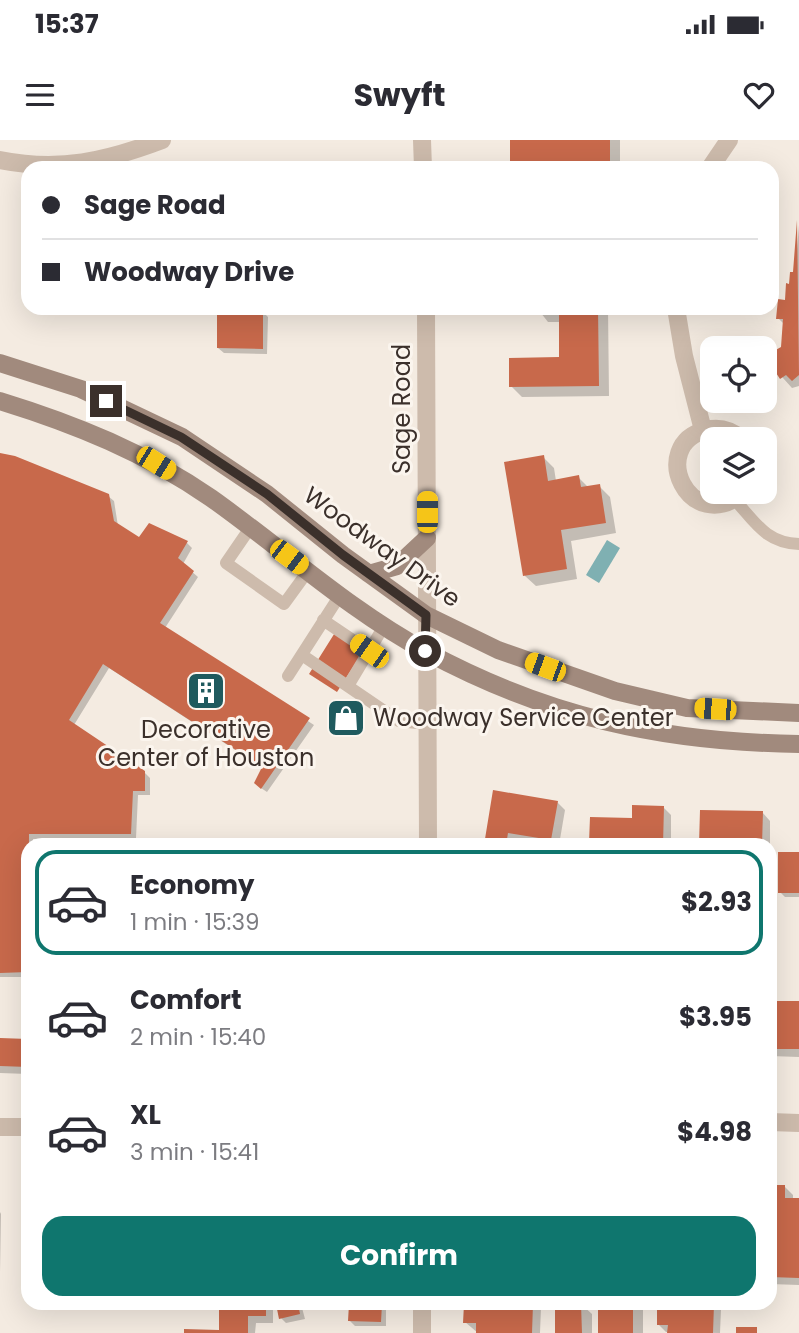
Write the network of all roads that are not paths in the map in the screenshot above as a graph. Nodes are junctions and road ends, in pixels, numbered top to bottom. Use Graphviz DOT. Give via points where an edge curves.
graph roads {
  1 [pos="162,140"];
  2 [pos="422,140"];
  3 [pos="729,140"];
  4 [pos="131,146"];
  5 [pos="0,160"];
  6 [pos="82,161"];
  7 [pos="423,161"];
  8 [pos="715,161"];
  9 [pos="21,162"];
  10 [pos="426,315"];
  11 [pos="677,315"];
  12 [pos="0,363"];
  13 [pos="0,401"];
  14 [pos="702,427"];
  15 [pos="700,432"];
  16 [pos="700,501"];
  17 [pos="745,504"];
  18 [pos="250,528"];
  19 [pos="427,538"];
  20 [pos="799,544"];
  21 [pos="308,571"];
  22 [pos="369,574"];
  23 [pos="340,594"];
  24 [pos="426,615"];
  25 [pos="324,620"];
  26 [pos="384,626"];
  27 [pos="369,651"];
  28 [pos="425,651"];
  29 [pos="302,655"];
  30 [pos="288,676"];
  31 [pos="348,686"];
  32 [pos="687,708"];
  33 [pos="799,713"];
  34 [pos="426,724"];
  35 [pos="685,738"];
  36 [pos="799,744"];
  37 [pos="428,838"];
  38 [pos="777,1122"];
  39 [pos="799,1123"];
  40 [pos="0,1127"];
  41 [pos="21,1127"];
  42 [pos="422,1310"];
  43 [pos="422,1333"];
  1 -- 4 [label="street"];
  2 -- 7 [label="street"];
  3 -- 8 [label="street"];
  4 -- 6 [label="street"];
  5 -- 9 [label="street"];
  10 -- 19 [label="street, Sage Road"];
  11 -- 14 [label="street"];
  12 -- 22 [label="main road, Woodway Drive" via="81,389 181,437 267,494"];
  13 -- 18 [label="main road" via="64,421 156,463"];
  15 -- 16 [label="street" via="678,457 680,483"];
  17 -- 20 [label="lane" via="766,534 780,544"];
  18 -- 21 [label="main road"];
  18 -- 21 [label="lane" via="226,563 284,604"];
  19 -- 22 [label="main road" via="397,566"];
  19 -- 24 [label="street, Sage Road"];
  21 -- 23 [label="main road"];
  22 -- 24 [label="main road, Woodway Drive"];
  23 -- 25 [label="lane"];
  23 -- 26 [label="main road"];
  24 -- 28 [label="street, Sage Road"];
  24 -- 32 [label="main road, Woodway Drive" via="545,667 615,691"];
  25 -- 27 [label="lane"];
  25 -- 29 [label="lane"];
  26 -- 27 [label="lane"];
  26 -- 28 [label="main road"];
  27 -- 31 [label="lane"];
  28 -- 34 [label="street, Sage Road"];
  28 -- 35 [label="main road" via="536,701 614,724"];
  29 -- 30 [label="lane"];
  29 -- 31 [label="lane"];
  31 -- 34 [label="lane" via="399,721"];
  32 -- 33 [label="main road, Woodway Drive"];
  32 -- 35 [label="main road"];
  34 -- 37 [label="street, Sage Road"];
  35 -- 36 [label="main road"];
  38 -- 39 [label="street"];
  40 -- 41 [label="street"];
  42 -- 43 [label="street"];
}
